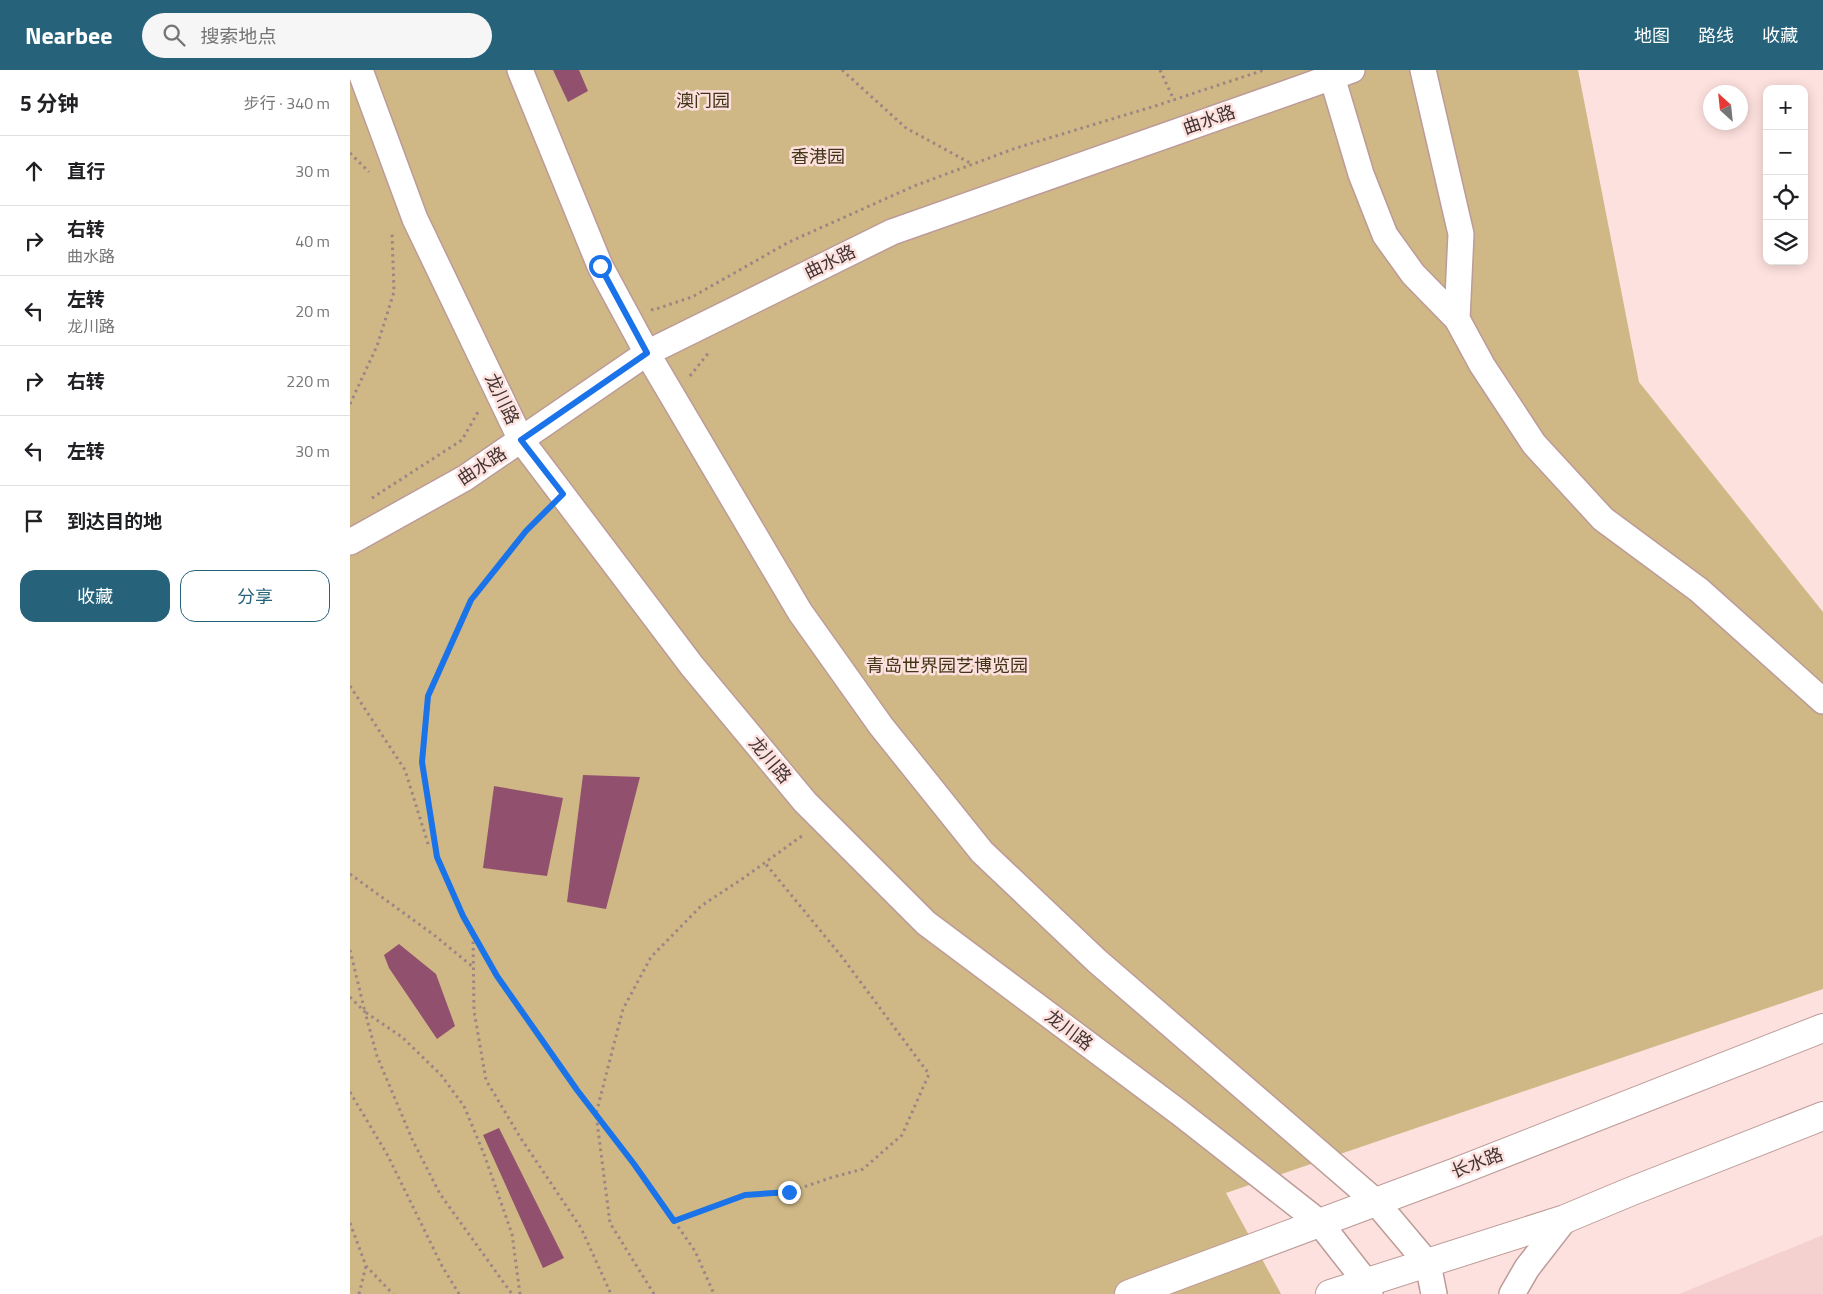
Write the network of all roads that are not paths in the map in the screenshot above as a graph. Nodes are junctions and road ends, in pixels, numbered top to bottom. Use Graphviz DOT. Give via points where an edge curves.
graph roads {
  1 [pos="360,70"];
  2 [pos="520,70"];
  3 [pos="1423,70"];
  4 [pos="1338,72"];
  5 [pos="1457,319"];
  6 [pos="647,353"];
  7 [pos="521,440"];
  8 [pos="350,542"];
  9 [pos="1823,701"];
  10 [pos="1823,1028"];
  11 [pos="1823,1116"];
  12 [pos="1375,1201"];
  13 [pos="1565,1219"];
  14 [pos="1319,1222"];
  15 [pos="1428,1264"];
  16 [pos="1368,1288"];
  17 [pos="1129,1294"];
  18 [pos="1330,1294"];
  19 [pos="1434,1294"];
  20 [pos="1512,1294"];
  1 -- 7 [label="street, 龙川路" via="415,219"];
  2 -- 6 [label="street" via="600,266"];
  3 -- 5 [label="street" via="1460,234"];
  4 -- 5 [label="street" via="1361,174 1385,235 1413,274"];
  4 -- 6 [label="street, 曲水路" via="892,232"];
  5 -- 9 [label="street" via="1482,365 1534,444 1602,519 1699,590"];
  6 -- 7 [label="street, 曲水路"];
  6 -- 12 [label="street" via="800,612 881,726 982,852 1097,961"];
  7 -- 8 [label="street, 曲水路" via="465,478"];
  7 -- 14 [label="street, 龙川路" via="692,666 805,802 926,923"];
  10 -- 12 [label="main road, 长水路"];
  11 -- 13 [label="main road"];
  12 -- 14 [label="main road, 长水路"];
  12 -- 15 [label="street"];
  13 -- 15 [label="main road"];
  13 -- 20 [label="street" via="1527,1268"];
  14 -- 16 [label="street, 龙川路"];
  14 -- 17 [label="main road, 长水路"];
  15 -- 16 [label="main road"];
  15 -- 19 [label="street"];
  16 -- 18 [label="main road"];
}
